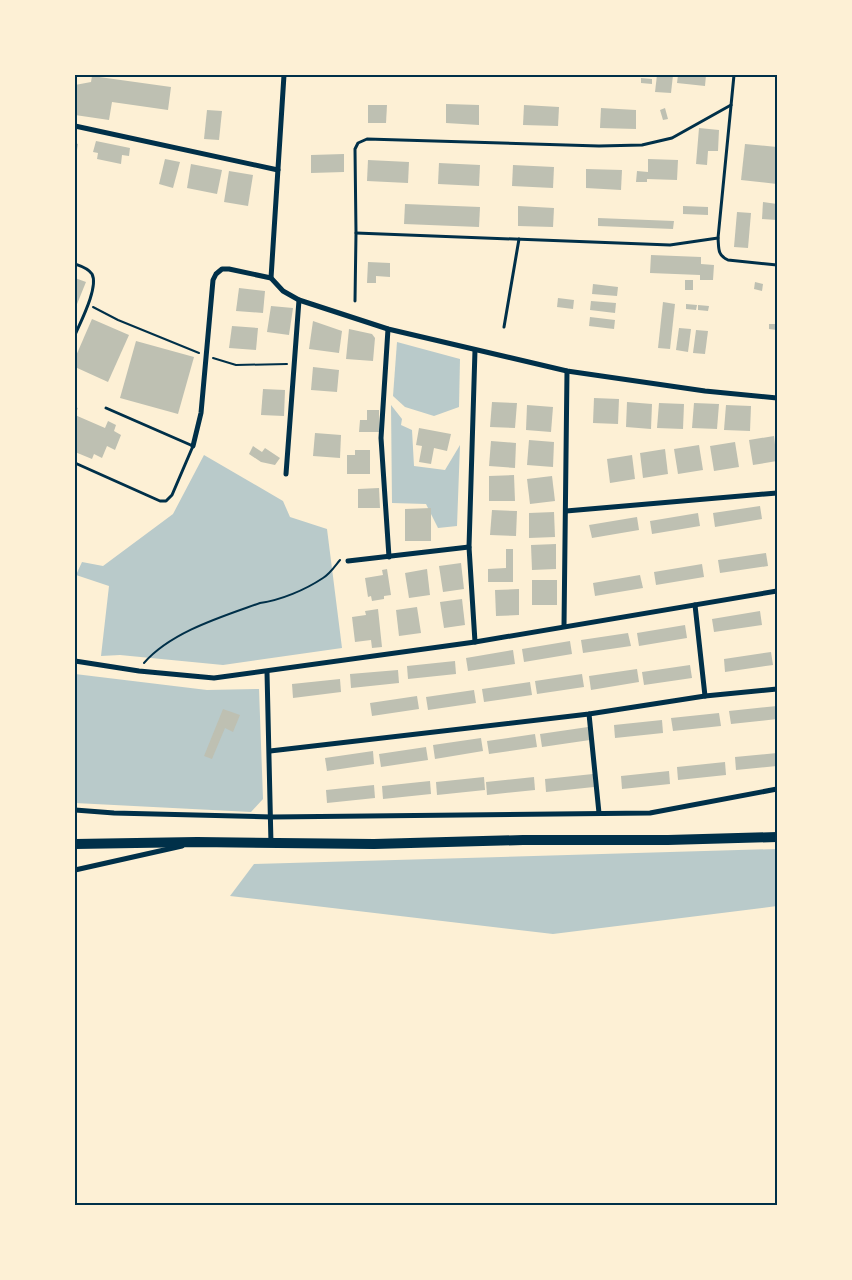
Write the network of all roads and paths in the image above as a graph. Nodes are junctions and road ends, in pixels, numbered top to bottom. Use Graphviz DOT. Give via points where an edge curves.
graph roads {
  1 [pos="284,75"];
  2 [pos="734,75"];
  3 [pos="731,106"];
  4 [pos="75,126"];
  5 [pos="278,170"];
  6 [pos="356,233"];
  7 [pos="718,238"];
  8 [pos="519,239"];
  9 [pos="75,264"];
  10 [pos="777,265"];
  11 [pos="271,278"];
  12 [pos="299,300"];
  13 [pos="354,301"];
  14 [pos="88,304"];
  15 [pos="504,327"];
  16 [pos="388,329"];
  17 [pos="75,335"];
  18 [pos="474,350"];
  19 [pos="206,356"];
  20 [pos="294,364"];
  21 [pos="567,371"];
  22 [pos="777,398"];
  23 [pos="106,408"];
  24 [pos="193,446"];
  25 [pos="75,463"];
  26 [pos="286,474"];
  27 [pos="777,493"];
  28 [pos="566,511"];
  29 [pos="470,547"];
  30 [pos="389,557"];
  31 [pos="348,561"];
  32 [pos="777,591"];
  33 [pos="695,605"];
  34 [pos="564,626"];
  35 [pos="476,642"];
  36 [pos="75,661"];
  37 [pos="139,671"];
  38 [pos="267,672"];
  39 [pos="777,689"];
  40 [pos="705,696"];
  41 [pos="590,714"];
  42 [pos="270,751"];
  43 [pos="777,789"];
  44 [pos="75,810"];
  45 [pos="599,813"];
  46 [pos="272,817"];
  47 [pos="777,837"];
  48 [pos="197,842"];
  49 [pos="75,844"];
  50 [pos="271,844"];
  51 [pos="75,870"];
  1 -- 5 [label="street"];
  2 -- 3 [label="lane"];
  3 -- 6 [label="lane" via="672,138 642,145 367,139 358,143 355,149"];
  3 -- 7 [label="lane"];
  4 -- 5 [label="street"];
  5 -- 11 [label="street"];
  6 -- 8 [label="lane"];
  6 -- 13 [label="lane"];
  7 -- 8 [label="lane" via="670,245"];
  7 -- 10 [label="lane" via="719,253 728,260"];
  8 -- 15 [label="lane"];
  9 -- 14 [label="lane" via="87,269 93,279"];
  11 -- 12 [label="street" via="283,291"];
  11 -- 19 [label="street" via="229,269 222,269 216,274"];
  12 -- 16 [label="street"];
  12 -- 20 [label="street"];
  14 -- 17 [label="lane"];
  14 -- 19 [label="path" via="118,320"];
  16 -- 18 [label="street"];
  16 -- 30 [label="street" via="382,438"];
  18 -- 21 [label="street"];
  18 -- 29 [label="street"];
  19 -- 20 [label="path" via="236,365"];
  19 -- 24 [label="street" via="201,413"];
  20 -- 26 [label="street"];
  21 -- 22 [label="street"];
  21 -- 28 [label="street"];
  23 -- 24 [label="lane"];
  24 -- 25 [label="lane" via="172,495 166,501"];
  27 -- 28 [label="street"];
  28 -- 34 [label="street"];
  29 -- 30 [label="street"];
  29 -- 35 [label="street"];
  30 -- 31 [label="street"];
  31 -- 37 [label="path" via="348,552 325,577 307,586 175,637 154,651"];
  32 -- 33 [label="street"];
  33 -- 34 [label="street"];
  33 -- 40 [label="street"];
  34 -- 35 [label="street"];
  35 -- 38 [label="street"];
  36 -- 37 [label="street"];
  37 -- 38 [label="street" via="214,678"];
  38 -- 42 [label="street"];
  39 -- 40 [label="street"];
  40 -- 41 [label="street"];
  41 -- 42 [label="street"];
  41 -- 45 [label="street"];
  42 -- 46 [label="street"];
  43 -- 45 [label="street" via="650,813"];
  44 -- 46 [label="street"];
  45 -- 46 [label="street"];
  46 -- 50 [label="street"];
  47 -- 50 [label="main road"];
  48 -- 49 [label="main road"];
  48 -- 50 [label="main road"];
  48 -- 51 [label="street"];
}
